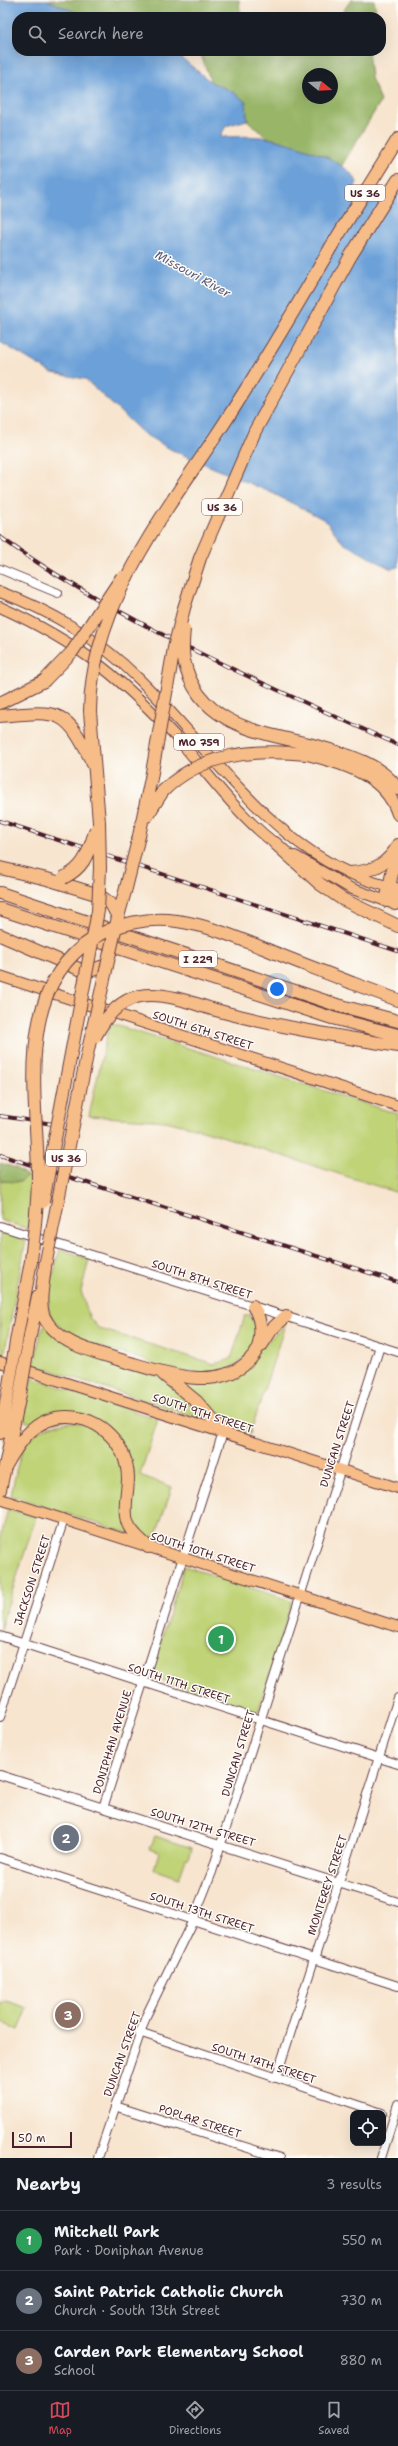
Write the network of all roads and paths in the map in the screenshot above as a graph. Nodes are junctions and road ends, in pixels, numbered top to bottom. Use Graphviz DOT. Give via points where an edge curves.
graph roads {
  1 [pos="398,139"];
  2 [pos="398,180"];
  3 [pos="139,553"];
  4 [pos="0,569"];
  5 [pos="0,592"];
  6 [pos="58,593"];
  7 [pos="0,607"];
  8 [pos="184,608"];
  9 [pos="0,703"];
  10 [pos="0,716"];
  11 [pos="308,749"];
  12 [pos="94,766"];
  13 [pos="398,789"];
  14 [pos="398,814"];
  15 [pos="99,822"];
  16 [pos="140,832"];
  17 [pos="275,843"];
  18 [pos="398,846"];
  19 [pos="0,868"];
  20 [pos="349,873"];
  21 [pos="63,882"];
  22 [pos="395,889"];
  23 [pos="0,893"];
  24 [pos="99,895"];
  25 [pos="393,903"];
  26 [pos="0,909"];
  27 [pos="118,917"];
  28 [pos="398,926"];
  29 [pos="0,935"];
  30 [pos="107,965"];
  31 [pos="86,972"];
  32 [pos="0,976"];
  33 [pos="398,1000"];
  34 [pos="398,1021"];
  35 [pos="398,1035"];
  36 [pos="398,1046"];
  37 [pos="88,1050"];
  38 [pos="398,1106"];
  39 [pos="0,1226"];
  40 [pos="32,1261"];
  41 [pos="45,1266"];
  42 [pos="253,1306"];
  43 [pos="286,1316"];
  44 [pos="380,1346"];
  45 [pos="257,1351"];
  46 [pos="398,1352"];
  47 [pos="0,1362"];
  48 [pos="153,1369"];
  49 [pos="223,1432"];
  50 [pos="0,1433"];
  51 [pos="4,1470"];
  52 [pos="340,1470"];
  53 [pos="398,1488"];
  54 [pos="0,1490"];
  55 [pos="0,1499"];
  56 [pos="64,1519"];
  57 [pos="148,1547"];
  58 [pos="182,1558"];
  59 [pos="300,1596"];
  60 [pos="398,1627"];
  61 [pos="0,1636"];
  62 [pos="23,1643"];
  63 [pos="142,1683"];
  64 [pos="398,1698"];
  65 [pos="0,1717"];
  66 [pos="260,1720"];
  67 [pos="379,1758"];
  68 [pos="398,1764"];
  69 [pos="0,1775"];
  70 [pos="103,1808"];
  71 [pos="220,1844"];
  72 [pos="0,1858"];
  73 [pos="340,1883"];
  74 [pos="398,1902"];
  75 [pos="193,1920"];
  76 [pos="314,1960"];
  77 [pos="398,1986"];
  78 [pos="139,2032"];
  79 [pos="276,2078"];
  80 [pos="398,2104"];
  81 [pos="115,2106"];
  82 [pos="373,2110"];
  83 [pos="386,2114"];
  84 [pos="396,2117"];
  85 [pos="98,2158"];
  86 [pos="280,2158"];
  87 [pos="381,2158"];
  1 -- 3 [label="highway, US 36, bridge" via="260,368"];
  2 -- 8 [label="highway, US 36, bridge" via="350,257 255,430 200,558"];
  3 -- 9 [label="highway, bridge" via="72,652 44,681"];
  3 -- 12 [label="highway, US 36, bridge" via="102,639 90,693"];
  4 -- 6 [label="street"];
  5 -- 20 [label="main road, MO 759" via="71,627 109,653 161,700 260,810 306,848"];
  7 -- 17 [label="main road, MO 759" via="56,634 119,679 176,737 240,810"];
  8 -- 11 [label="highway, bridge" via="183,659 197,690 208,704 237,725"];
  8 -- 16 [label="highway, US 36, bridge" via="159,724"];
  10 -- 12 [label="highway" via="48,712 68,722"];
  11 -- 13 [label="highway" via="340,753 377,769 392,780"];
  11 -- 14 [label="highway" via="366,775 384,788 395,804"];
  11 -- 16 [label="highway, bridge" via="210,760 180,776 164,791 150,810"];
  12 -- 15 [label="highway, US 36"];
  15 -- 21 [label="highway, bridge" via="87,857"];
  15 -- 24 [label="highway, US 36, bridge"];
  16 -- 27 [label="highway, US 36, bridge"];
  17 -- 25 [label="main road" via="350,888"];
  17 -- 28 [label="highway" via="325,888 364,911"];
  18 -- 20 [label="highway" via="393,856 379,867 364,873"];
  18 -- 22 [label="highway"];
  19 -- 21 [label="highway"];
  20 -- 22 [label="main road, MO 759"];
  21 -- 24 [label="highway"];
  22 -- 25 [label="highway"];
  23 -- 34 [label="highway, I 229" via="334,1004"];
  24 -- 27 [label="highway" via="111,904"];
  24 -- 31 [label="highway, US 36, bridge"];
  26 -- 35 [label="highway, I 229" via="332,1018"];
  27 -- 30 [label="highway, US 36, bridge"];
  29 -- 31 [label="highway"];
  30 -- 31 [label="highway"];
  30 -- 37 [label="highway, US 36, bridge"];
  31 -- 40 [label="highway, US 36, bridge"];
  32 -- 38 [label="main road, SOUTH 6TH STREET"];
  33 -- 40 [label="highway, bridge" via="234,937 200,925 177,921 155,919 124,924 105,931 73,953 59,970 46,997 37,1030 35,1052 38,1177"];
  36 -- 37 [label="highway, bridge" via="296,1028 212,1009 186,1000 146,995 129,998 116,1006 106,1016"];
  37 -- 41 [label="highway, US 36, bridge"];
  39 -- 42 [label="street, SOUTH 8TH STREET"];
  40 -- 50 [label="highway, US 36, bridge" via="16,1336"];
  41 -- 48 [label="highway" via="42,1307 53,1328 82,1347"];
  41 -- 51 [label="highway, US 36, bridge"];
  42 -- 43 [label="street, SOUTH 8TH STREET"];
  42 -- 45 [label="highway" via="261,1325"];
  43 -- 44 [label="street, SOUTH 8TH STREET"];
  43 -- 45 [label="highway" via="272,1329"];
  44 -- 46 [label="street, SOUTH 8TH STREET"];
  44 -- 52 [label="street, DUNCAN STREET"];
  45 -- 48 [label="highway" via="231,1373 211,1378 190,1377"];
  47 -- 49 [label="main road, SOUTH 9TH STREET"];
  48 -- 49 [label="highway" via="186,1392"];
  49 -- 52 [label="main road, SOUTH 9TH STREET"];
  49 -- 58 [label="street, DONIPHAN AVENUE"];
  51 -- 54 [label="highway, US 36"];
  51 -- 57 [label="highway" via="18,1443 45,1421 66,1417 96,1424 111,1436 122,1452 128,1477 127,1521 134,1533"];
  52 -- 53 [label="main road, SOUTH 9TH STREET"];
  52 -- 59 [label="street, DUNCAN STREET"];
  55 -- 56 [label="main road, SOUTH 10TH STREET"];
  56 -- 57 [label="main road, SOUTH 10TH STREET"];
  56 -- 62 [label="street, JACKSON STREET"];
  57 -- 58 [label="main road, SOUTH 10TH STREET"];
  58 -- 59 [label="main road, SOUTH 10TH STREET"];
  58 -- 63 [label="street, DONIPHAN AVENUE"];
  59 -- 60 [label="main road, SOUTH 10TH STREET"];
  59 -- 66 [label="street, DUNCAN STREET"];
  61 -- 62 [label="street, SOUTH 11TH STREET"];
  62 -- 63 [label="street, SOUTH 11TH STREET"];
  62 -- 65 [label="street, JACKSON STREET"];
  63 -- 66 [label="street, SOUTH 11TH STREET"];
  63 -- 70 [label="street, DONIPHAN AVENUE"];
  64 -- 67 [label="street, MONTEREY STREET"];
  66 -- 67 [label="street, SOUTH 11TH STREET"];
  66 -- 71 [label="street, DUNCAN STREET"];
  67 -- 68 [label="street, SOUTH 11TH STREET"];
  67 -- 73 [label="street, MONTEREY STREET"];
  69 -- 70 [label="street, SOUTH 12TH STREET"];
  70 -- 71 [label="street, SOUTH 12TH STREET"];
  71 -- 73 [label="street, SOUTH 12TH STREET"];
  71 -- 75 [label="street, DUNCAN STREET"];
  72 -- 75 [label="street, SOUTH 13TH STREET"];
  73 -- 74 [label="street, SOUTH 12TH STREET"];
  73 -- 76 [label="street, MONTEREY STREET"];
  75 -- 76 [label="street, SOUTH 13TH STREET"];
  75 -- 78 [label="street, DUNCAN STREET"];
  76 -- 77 [label="street, SOUTH 13TH STREET"];
  76 -- 79 [label="street, MONTEREY STREET"];
  78 -- 79 [label="street, SOUTH 14TH STREET"];
  78 -- 81 [label="street, DUNCAN STREET"];
  79 -- 82 [label="street, SOUTH 14TH STREET"];
  80 -- 84 [label="street"];
  81 -- 85 [label="street, DUNCAN STREET"];
  81 -- 86 [label="street, POPLAR STREET"];
  83 -- 84 [label="street, SOUTH 14TH STREET"];
  84 -- 87 [label="street"];
}
